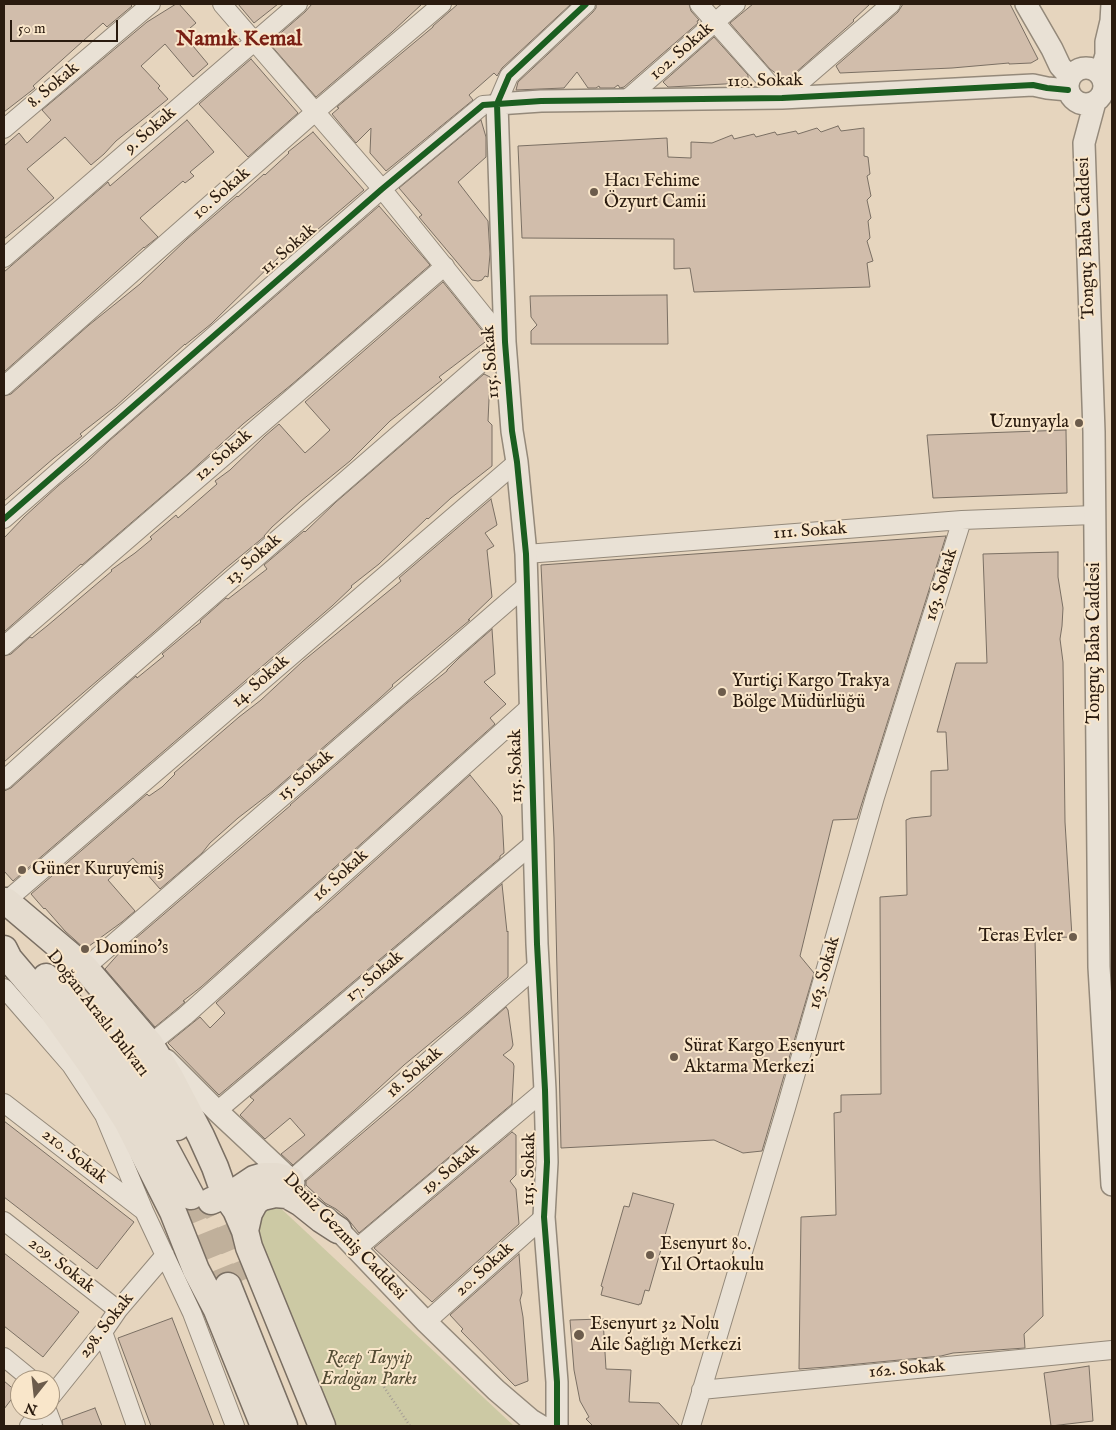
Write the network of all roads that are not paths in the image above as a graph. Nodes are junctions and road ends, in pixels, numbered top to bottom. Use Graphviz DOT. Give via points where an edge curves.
graph roads {
  1 [pos="151,4"];
  2 [pos="222,4"];
  3 [pos="298,4"];
  4 [pos="442,4"];
  5 [pos="586,4"];
  6 [pos="699,4"];
  7 [pos="736,4"];
  8 [pos="891,4"];
  9 [pos="1026,4"];
  10 [pos="1112,4"];
  11 [pos="716,22"];
  12 [pos="254,41"];
  13 [pos="1089,85"];
  14 [pos="782,98"];
  15 [pos="627,99"];
  16 [pos="497,104"];
  17 [pos="315,112"];
  18 [pos="4,129"];
  19 [pos="382,189"];
  20 [pos="4,258"];
  21 [pos="444,266"];
  22 [pos="505,342"];
  23 [pos="4,386"];
  24 [pos="517,462"];
  25 [pos="1094,516"];
  26 [pos="4,519"];
  27 [pos="962,520"];
  28 [pos="526,554"];
  29 [pos="527,585"];
  30 [pos="4,646"];
  31 [pos="531,706"];
  32 [pos="4,780"];
  33 [pos="534,843"];
  34 [pos="5,900"];
  35 [pos="4,933"];
  36 [pos="6,954"];
  37 [pos="539,965"];
  38 [pos="1106,966"];
  39 [pos="85,968"];
  40 [pos="30,984"];
  41 [pos="4,990"];
  42 [pos="150,1044"];
  43 [pos="545,1090"];
  44 [pos="4,1102"];
  45 [pos="217,1111"];
  46 [pos="292,1180"];
  47 [pos="1112,1185"];
  48 [pos="212,1194"];
  49 [pos="144,1211"];
  50 [pos="544,1217"];
  51 [pos="4,1221"];
  52 [pos="178,1226"];
  53 [pos="338,1230"];
  54 [pos="248,1242"];
  55 [pos="356,1249"];
  56 [pos="165,1255"];
  57 [pos="198,1275"];
  58 [pos="118,1310"];
  59 [pos="426,1322"];
  60 [pos="103,1332"];
  61 [pos="1112,1350"];
  62 [pos="4,1357"];
  63 [pos="20,1370"];
  64 [pos="60,1387"];
  65 [pos="701,1390"];
  66 [pos="136,1426"];
  67 [pos="235,1426"];
  68 [pos="264,1426"];
  69 [pos="284,1426"];
  70 [pos="307,1426"];
  71 [pos="322,1426"];
  72 [pos="541,1426"];
  73 [pos="557,1426"];
  74 [pos="691,1426"];
  1 -- 18 [label="street, 8. Sokak"];
  2 -- 12 [label="street"];
  3 -- 12 [label="street, 9. Sokak"];
  4 -- 17 [label="street, 10. Sokak"];
  5 -- 16 [label="street" via="509,76"];
  6 -- 11 [label="street"];
  7 -- 11 [label="street, 102. Sokak"];
  8 -- 14 [label="street"];
  9 -- 13 [label="street" via="1060,66"];
  10 -- 13 [label="street" via="1106,55"];
  11 -- 14 [label="street"];
  11 -- 15 [label="street, 102. Sokak"];
  12 -- 17 [label="street"];
  12 -- 20 [label="street, 9. Sokak"];
  13 -- 14 [label="street, 110. Sokak" via="1047,80 1033,85"];
  13 -- 25 [label="street, Tonguç Baba Caddesi" via="1084,144"];
  14 -- 15 [label="street, 110. Sokak"];
  15 -- 16 [label="street, 110. Sokak"];
  16 -- 19 [label="street, 11. Sokak" via="483,105"];
  16 -- 22 [label="street, 115. Sokak"];
  17 -- 19 [label="street"];
  17 -- 23 [label="street, 10. Sokak"];
  19 -- 21 [label="street"];
  19 -- 26 [label="street, 11. Sokak"];
  21 -- 22 [label="street"];
  21 -- 30 [label="street, 12. Sokak"];
  22 -- 24 [label="street, 115. Sokak"];
  22 -- 32 [label="street, 13. Sokak"];
  24 -- 28 [label="street, 115. Sokak"];
  24 -- 34 [label="street, 14. Sokak"];
  25 -- 27 [label="street, 111. Sokak"];
  25 -- 38 [label="street, Tonguç Baba Caddesi"];
  27 -- 28 [label="street, 111. Sokak"];
  27 -- 65 [label="street, 163. Sokak" via="876,797 784,1118"];
  28 -- 29 [label="street, 115. Sokak"];
  29 -- 31 [label="street, 115. Sokak"];
  29 -- 39 [label="street, 15. Sokak"];
  31 -- 33 [label="street, 115. Sokak"];
  31 -- 42 [label="street, 16. Sokak"];
  33 -- 37 [label="street, 115. Sokak"];
  33 -- 45 [label="street, 17. Sokak"];
  34 -- 39 [label="main road"];
  34 -- 48 [label="main road, Doğan Araslı Bulvarı" via="127,1046 175,1123"];
  35 -- 48 [label="main road" via="79,1015"];
  36 -- 40 [label="main road"];
  36 -- 41 [label="street"];
  37 -- 43 [label="street, 115. Sokak"];
  37 -- 46 [label="street, 18. Sokak"];
  38 -- 47 [label="street, Tonguç Baba Caddesi"];
  39 -- 42 [label="main road"];
  40 -- 41 [label="street"];
  40 -- 52 [label="main road" via="94,1069 127,1121"];
  41 -- 49 [label="street" via="71,1065 104,1115"];
  42 -- 45 [label="street, Deniz Gezmiş Caddesi"];
  42 -- 48 [label="main road" via="170,1076 215,1168"];
  43 -- 50 [label="street, 115. Sokak"];
  43 -- 55 [label="street, 19. Sokak"];
  44 -- 49 [label="street, 210. Sokak"];
  45 -- 46 [label="street, Deniz Gezmiş Caddesi"];
  46 -- 48 [label="main road" via="264,1176"];
  46 -- 53 [label="street, Deniz Gezmiş Caddesi"];
  48 -- 52 [label="main road" via="189,1209"];
  48 -- 54 [label="main road" via="236,1210"];
  49 -- 56 [label="street"];
  50 -- 59 [label="street, 20. Sokak"];
  50 -- 73 [label="street, 115. Sokak" via="557,1382"];
  51 -- 58 [label="street, 209. Sokak"];
  52 -- 57 [label="main road"];
  53 -- 54 [label="main road" via="287,1195 275,1194 255,1202 249,1213"];
  53 -- 55 [label="street, Deniz Gezmiş Caddesi"];
  54 -- 57 [label="main road" via="250,1261 247,1268 230,1280 215,1283"];
  54 -- 71 [label="main road"];
  55 -- 59 [label="street, Deniz Gezmiş Caddesi"];
  56 -- 58 [label="street, 298. Sokak"];
  56 -- 67 [label="street" via="192,1313"];
  57 -- 68 [label="main road" via="217,1310"];
  58 -- 60 [label="street, 298. Sokak"];
  59 -- 72 [label="street, Deniz Gezmiş Caddesi" via="496,1390"];
  60 -- 64 [label="street, 298. Sokak"];
  60 -- 66 [label="street"];
  61 -- 65 [label="street, 162. Sokak"];
  62 -- 63 [label="street"];
  65 -- 74 [label="street, 163. Sokak"];
  69 -- 70 [label="main road" via="237,1282"];
}
